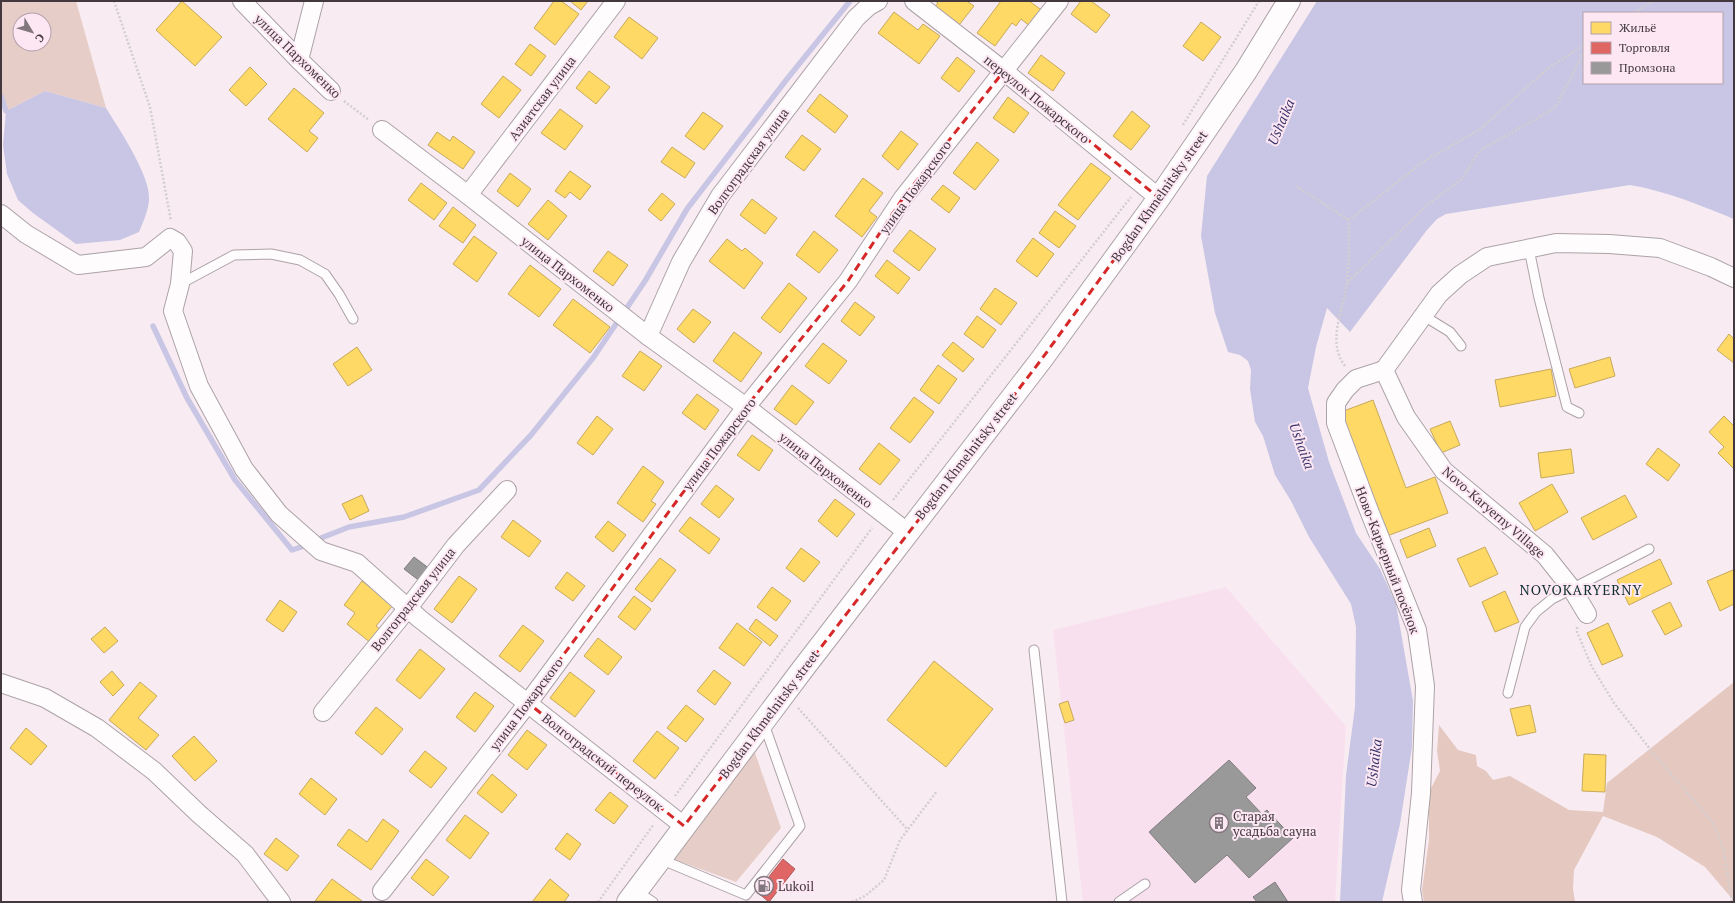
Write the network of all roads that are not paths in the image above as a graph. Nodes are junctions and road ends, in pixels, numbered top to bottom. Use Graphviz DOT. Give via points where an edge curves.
graph roads {
  1 [pos="242,1"];
  2 [pos="314,1"];
  3 [pos="616,1"];
  4 [pos="878,1"];
  5 [pos="914,1"];
  6 [pos="1059,1"];
  7 [pos="1289,1"];
  8 [pos="299,60"];
  9 [pos="1004,71"];
  10 [pos="331,91"];
  11 [pos="382,130"];
  12 [pos="468,195"];
  13 [pos="1159,198"];
  14 [pos="1,214"];
  15 [pos="1529,248"];
  16 [pos="1734,278"];
  17 [pos="180,284"];
  18 [pos="1424,316"];
  19 [pos="353,319"];
  20 [pos="648,336"];
  21 [pos="1461,346"];
  22 [pos="1384,370"];
  23 [pos="746,408"];
  24 [pos="1579,413"];
  25 [pos="507,490"];
  26 [pos="907,532"];
  27 [pos="1649,549"];
  28 [pos="1572,589"];
  29 [pos="408,608"];
  30 [pos="1587,614"];
  31 [pos="1034,650"];
  32 [pos="1,684"];
  33 [pos="1508,693"];
  34 [pos="528,703"];
  35 [pos="323,712"];
  36 [pos="763,722"];
  37 [pos="684,826"];
  38 [pos="660,859"];
  39 [pos="1146,884"];
  40 [pos="382,891"];
  41 [pos="639,898"];
  42 [pos="281,902"];
  43 [pos="1062,902"];
  44 [pos="1119,902"];
  45 [pos="1413,902"];
  1 -- 8 [label="street, улица Пархоменко"];
  2 -- 8 [label="street"];
  3 -- 12 [label="street, Азиатская улица"];
  4 -- 20 [label="street, Волгоградская улица" via="856,18 720,196 681,262"];
  5 -- 9 [label="street, переулок Пожарского"];
  6 -- 9 [label="street, улица Пожарского"];
  7 -- 13 [label="street, Bogdan Khmelnitsky street" via="1246,71"];
  8 -- 10 [label="street, улица Пархоменко"];
  9 -- 13 [label="street, переулок Пожарского"];
  9 -- 23 [label="street, улица Пожарского" via="903,198 848,281"];
  11 -- 12 [label="street, улица Пархоменко"];
  12 -- 20 [label="street, улица Пархоменко"];
  13 -- 26 [label="street, Bogdan Khmelnitsky street" via="1041,360"];
  14 -- 17 [label="street, Волгоградский переулок" via="26,234 78,265 146,257 170,238 177,242 183,251"];
  15 -- 16 [label="street" via="1556,243 1660,248"];
  15 -- 18 [label="street" via="1487,257 1460,275 1439,294"];
  15 -- 24 [label="lane" via="1538,298 1567,407"];
  17 -- 19 [label="lane" via="234,256 271,254 300,260 325,274"];
  17 -- 29 [label="street, Волгоградский переулок" via="173,311 193,371 244,469 279,514 321,551 357,562"];
  18 -- 21 [label="lane" via="1450,332"];
  18 -- 22 [label="street"];
  20 -- 23 [label="street, улица Пархоменко"];
  22 -- 28 [label="street, Novo-Karyerny Village" via="1406,417 1444,470 1545,555"];
  22 -- 45 [label="street, Ново-Карьерный посёлок" via="1356,379 1345,390 1336,403 1336,423 1417,630 1425,686 1420,793 1411,890"];
  23 -- 26 [label="street, улица Пархоменко"];
  23 -- 34 [label="street, улица Пожарского"];
  25 -- 29 [label="street, Волгоградская улица" via="456,545"];
  26 -- 36 [label="street, Bogdan Khmelnitsky street"];
  27 -- 28 [label="lane"];
  28 -- 30 [label="street, Novo-Karyerny Village"];
  28 -- 33 [label="lane" via="1543,606 1525,627"];
  29 -- 34 [label="street, Волгоградский переулок"];
  29 -- 35 [label="street, Волгоградская улица"];
  31 -- 43 [label="lane"];
  32 -- 42 [label="street" via="45,698 97,728 154,770 245,854"];
  34 -- 37 [label="street, Волгоградский переулок"];
  34 -- 40 [label="street, улица Пожарского"];
  36 -- 37 [label="street, Bogdan Khmelnitsky street"];
  36 -- 38 [label="lane" via="800,826 746,895"];
  37 -- 38 [label="street, Bogdan Khmelnitsky street"];
  38 -- 41 [label="street, Bogdan Khmelnitsky street"];
  39 -- 44 [label="lane"];
}
